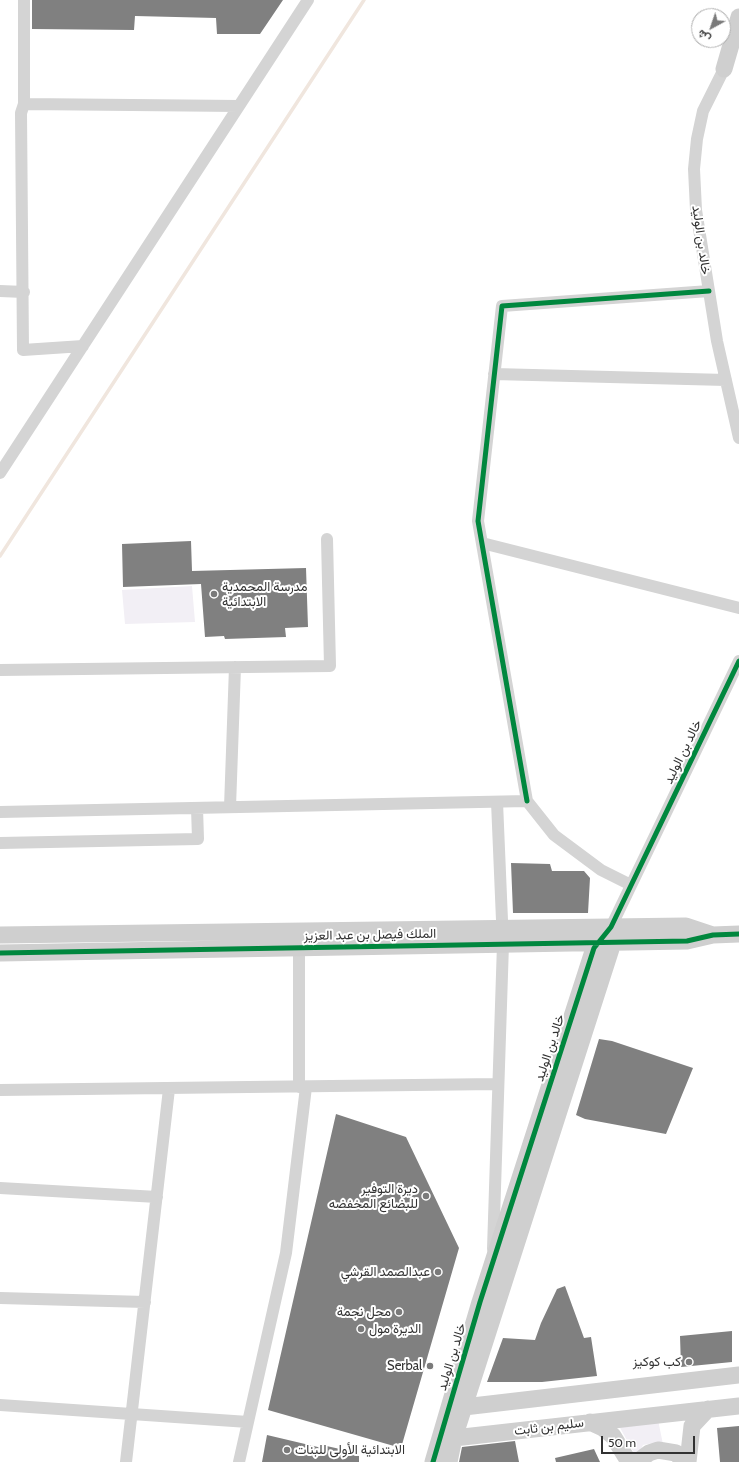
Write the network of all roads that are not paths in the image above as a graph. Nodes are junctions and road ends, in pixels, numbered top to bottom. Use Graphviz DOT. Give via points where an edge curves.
graph roads {
  1 [pos="24,0"];
  2 [pos="308,0"];
  3 [pos="739,17"];
  4 [pos="739,48"];
  5 [pos="724,69"];
  6 [pos="24,104"];
  7 [pos="239,106"];
  8 [pos="0,291"];
  9 [pos="709,291"];
  10 [pos="24,292"];
  11 [pos="83,346"];
  12 [pos="494,374"];
  13 [pos="726,380"];
  14 [pos="739,438"];
  15 [pos="0,473"];
  16 [pos="327,539"];
  17 [pos="482,543"];
  18 [pos="739,608"];
  19 [pos="739,661"];
  20 [pos="235,667"];
  21 [pos="0,670"];
  22 [pos="527,801"];
  23 [pos="497,802"];
  24 [pos="230,807"];
  25 [pos="197,808"];
  26 [pos="0,812"];
  27 [pos="0,843"];
  28 [pos="631,885"];
  29 [pos="0,934"];
  30 [pos="739,934"];
  31 [pos="502,936"];
  32 [pos="607,937"];
  33 [pos="299,948"];
  34 [pos="0,953"];
  35 [pos="497,1084"];
  36 [pos="303,1087"];
  37 [pos="169,1088"];
  38 [pos="0,1090"];
  39 [pos="0,1188"];
  40 [pos="157,1197"];
  41 [pos="492,1264"];
  42 [pos="0,1298"];
  43 [pos="145,1302"];
  44 [pos="739,1375"];
  45 [pos="0,1405"];
  46 [pos="739,1406"];
  47 [pos="464,1407"];
  48 [pos="708,1409"];
  49 [pos="133,1414"];
  50 [pos="248,1422"];
  51 [pos="590,1422"];
  52 [pos="454,1438"];
  53 [pos="126,1462"];
  54 [pos="239,1462"];
  55 [pos="433,1462"];
  56 [pos="449,1462"];
  57 [pos="628,1462"];
  58 [pos="640,1462"];
  59 [pos="684,1462"];
  60 [pos="688,1462"];
  1 -- 6 [label="street"];
  2 -- 7 [label="street"];
  3 -- 5 [label="street"];
  4 -- 5 [label="street"];
  5 -- 9 [label="street, خالد بن الوليد" via="704,111 697,139 694,169 696,210"];
  6 -- 7 [label="street"];
  6 -- 10 [label="street" via="21,113"];
  7 -- 11 [label="street"];
  8 -- 10 [label="street"];
  9 -- 12 [label="street" via="502,306"];
  9 -- 13 [label="street, خالد بن الوليد"];
  10 -- 11 [label="street" via="23,350"];
  11 -- 15 [label="street"];
  12 -- 13 [label="street"];
  12 -- 17 [label="street" via="478,521"];
  13 -- 14 [label="street, خالد بن الوليد"];
  16 -- 20 [label="street" via="330,666"];
  17 -- 18 [label="street"];
  17 -- 22 [label="street"];
  19 -- 28 [label="street, خالد بن الوليد"];
  20 -- 21 [label="street"];
  20 -- 24 [label="street"];
  22 -- 23 [label="street"];
  22 -- 28 [label="street" via="554,835 601,870"];
  23 -- 24 [label="street"];
  23 -- 31 [label="street"];
  24 -- 25 [label="street"];
  25 -- 26 [label="street"];
  25 -- 27 [label="street" via="198,839"];
  28 -- 32 [label="street, خالد بن الوليد"];
  29 -- 31 [label="street, الملك فيصل بن عبد العزيز"];
  30 -- 32 [label="street, الملك فيصل بن عبد العزيز" via="713,935 687,941"];
  31 -- 32 [label="street, الملك فيصل بن عبد العزيز"];
  31 -- 33 [label="street, الملك فيصل بن عبد العزيز"];
  31 -- 35 [label="street"];
  32 -- 41 [label="street, خالد بن الوليد" via="594,948"];
  32 -- 47 [label="street, خالد بن الوليد" via="611,949"];
  33 -- 34 [label="street, الملك فيصل بن عبد العزيز"];
  33 -- 36 [label="street"];
  35 -- 36 [label="street"];
  35 -- 41 [label="street"];
  36 -- 37 [label="street"];
  36 -- 50 [label="street" via="286,1254"];
  37 -- 38 [label="street"];
  37 -- 40 [label="street"];
  39 -- 40 [label="street"];
  40 -- 43 [label="street"];
  41 -- 55 [label="street, خالد بن الوليد" via="441,1428"];
  42 -- 43 [label="street"];
  43 -- 49 [label="street"];
  44 -- 47 [label="street"];
  45 -- 49 [label="street"];
  46 -- 48 [label="street, سليم بن ثابت"];
  47 -- 52 [label="street, خالد بن الوليد"];
  48 -- 51 [label="street, سليم بن ثابت"];
  48 -- 60 [label="street" via="692,1426"];
  49 -- 50 [label="street"];
  49 -- 53 [label="street"];
  50 -- 54 [label="street"];
  51 -- 52 [label="street, سليم بن ثابت"];
  51 -- 57 [label="street" via="613,1436"];
  52 -- 56 [label="street, خالد بن الوليد"];
  58 -- 59 [label="street" via="649,1453 658,1450 676,1453"];
}
